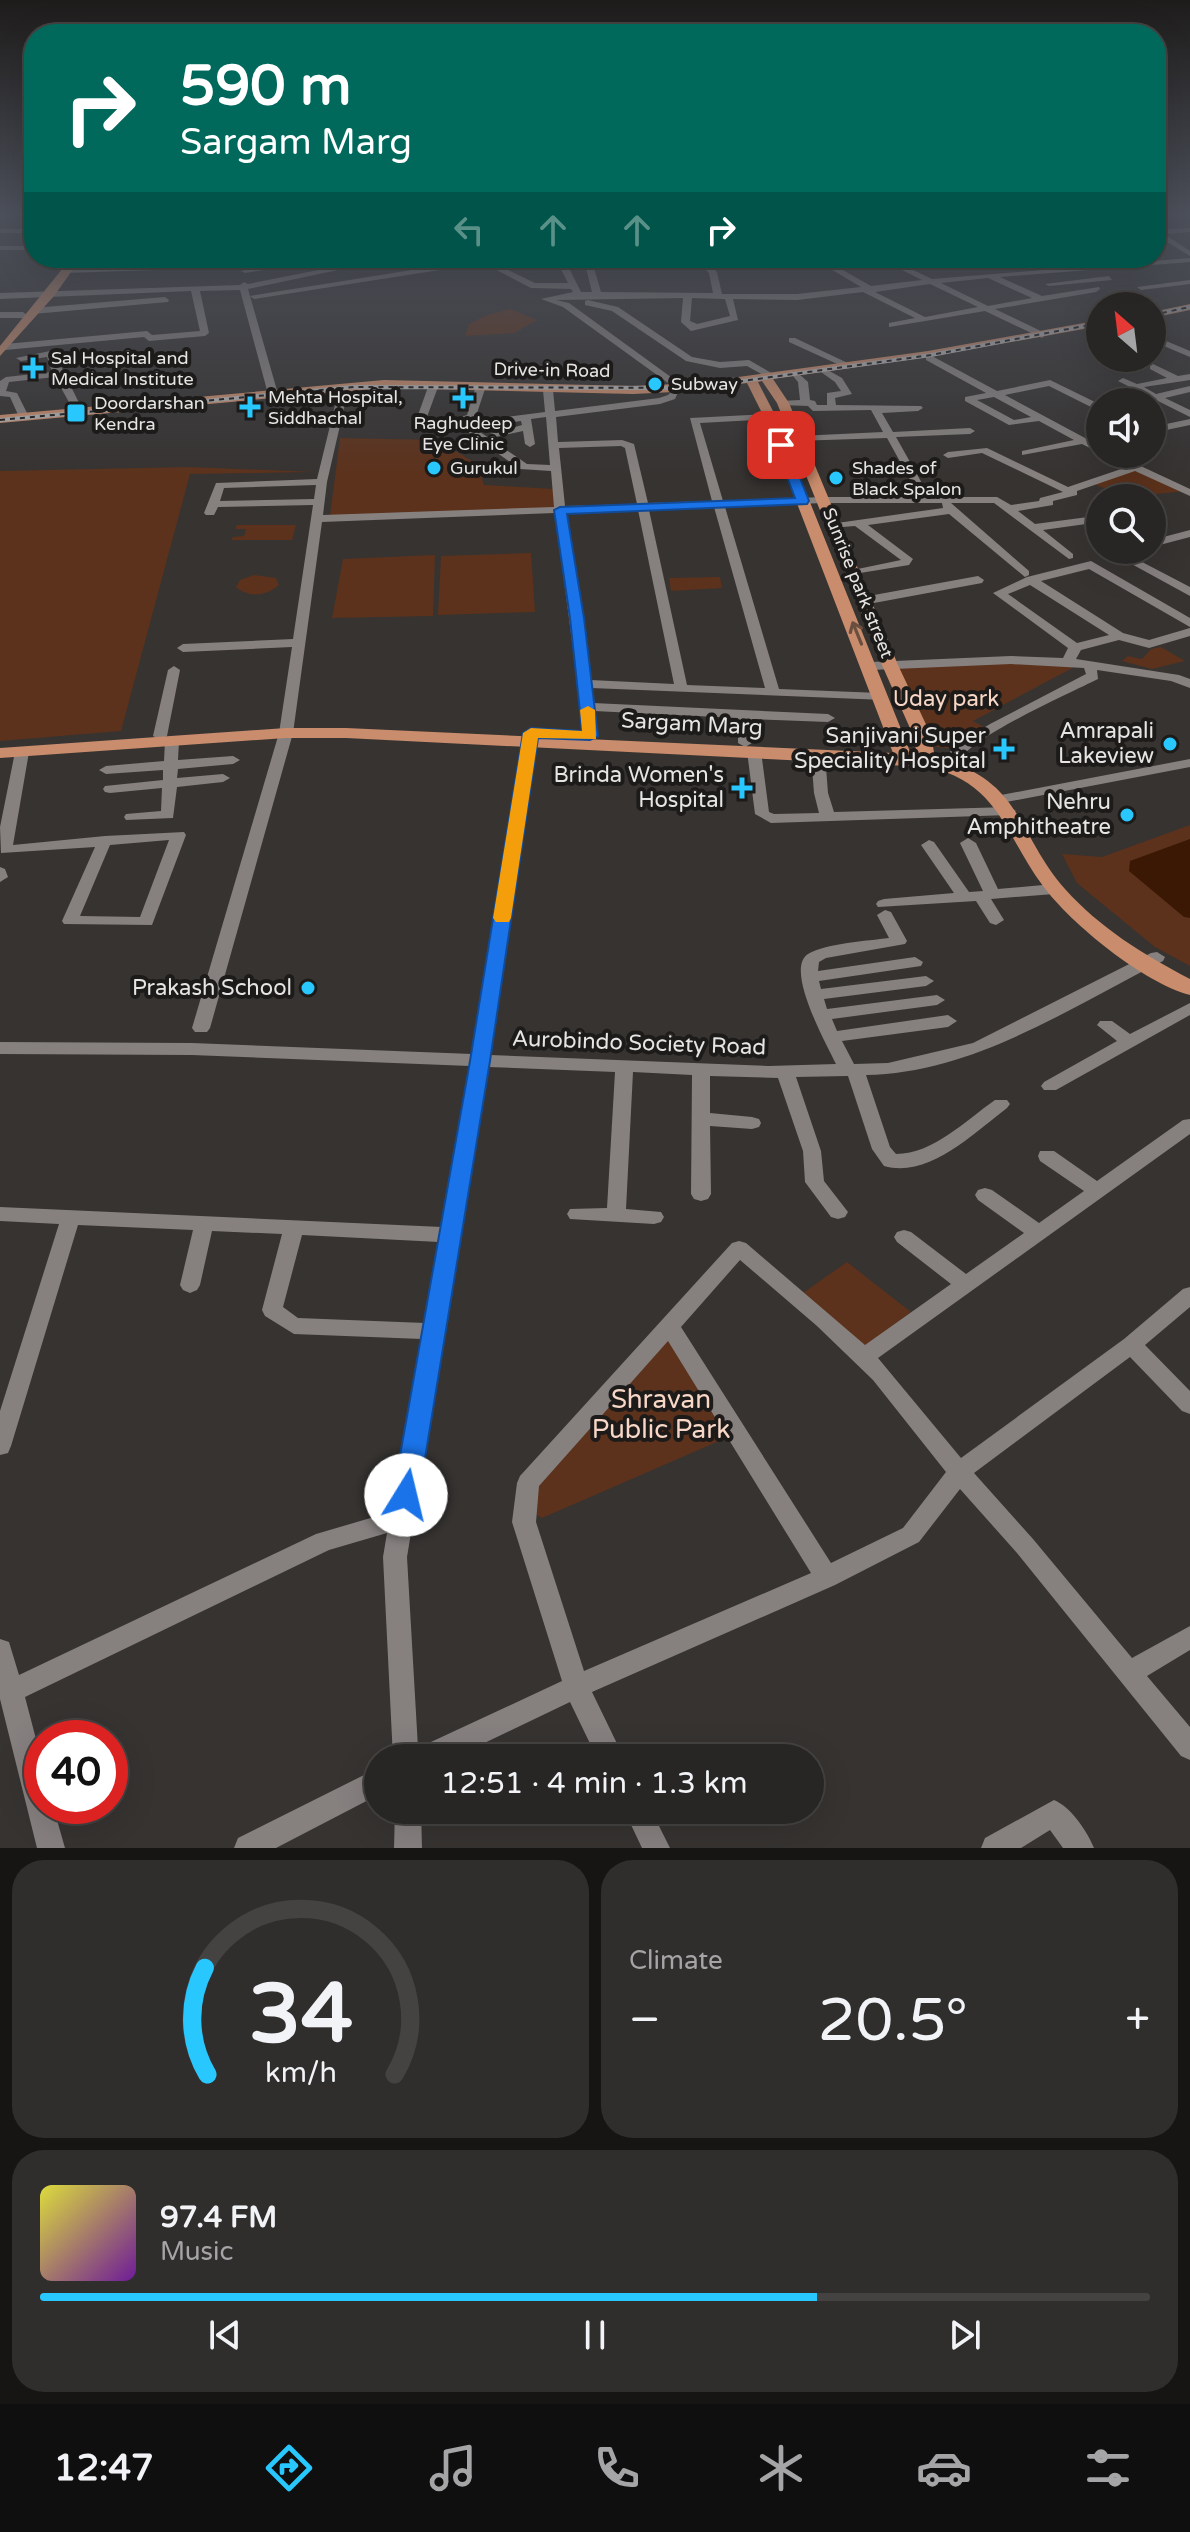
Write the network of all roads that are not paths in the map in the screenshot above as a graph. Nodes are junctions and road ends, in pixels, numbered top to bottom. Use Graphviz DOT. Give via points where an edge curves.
graph roads {
  1 [pos="38,302"];
  2 [pos="141,302"];
  3 [pos="198,302"];
  4 [pos="245,302"];
  5 [pos="556,302"];
  6 [pos="598,302"];
  7 [pos="687,302"];
  8 [pos="726,302"];
  9 [pos="892,302"];
  10 [pos="968,302"];
  11 [pos="1024,302"];
  12 [pos="1190,305"];
  13 [pos="983,310"];
  14 [pos="1166,310"];
  15 [pos="28,313"];
  16 [pos="0,315"];
  17 [pos="925,320"];
  18 [pos="892,325"];
  19 [pos="1086,326"];
  20 [pos="652,327"];
  21 [pos="1020,327"];
  22 [pos="1086,327"];
  23 [pos="1071,329"];
  24 [pos="1041,337"];
  25 [pos="792,340"];
  26 [pos="1010,341"];
  27 [pos="1166,344"];
  28 [pos="2,348"];
  29 [pos="1190,354"];
  30 [pos="21,358"];
  31 [pos="929,358"];
  32 [pos="720,365"];
  33 [pos="849,366"];
  34 [pos="826,372"];
  35 [pos="1163,372"];
  36 [pos="58,374"];
  37 [pos="1189,375"];
  38 [pos="798,376"];
  39 [pos="1175,378"];
  40 [pos="762,380"];
  41 [pos="1123,381"];
  42 [pos="1161,381"];
  43 [pos="1,385"];
  44 [pos="1141,385"];
  45 [pos="433,387"];
  46 [pos="1137,388"];
  47 [pos="356,389"];
  48 [pos="480,389"];
  49 [pos="548,390"];
  50 [pos="678,390"];
  51 [pos="1186,390"];
  52 [pos="273,393"];
  53 [pos="995,393"];
  54 [pos="1166,395"];
  55 [pos="1190,399"];
  56 [pos="1086,401"];
  57 [pos="1166,402"];
  58 [pos="783,403"];
  59 [pos="805,403"];
  60 [pos="871,407"];
  61 [pos="832,408"];
  62 [pos="918,408"];
  63 [pos="78,411"];
  64 [pos="1190,412"];
  65 [pos="550,415"];
  66 [pos="24,417"];
  67 [pos="471,417"];
  68 [pos="524,417"];
  69 [pos="770,417"];
  70 [pos="1041,418"];
  71 [pos="0,420"];
  72 [pos="498,421"];
  73 [pos="1190,425"];
  74 [pos="1166,430"];
  75 [pos="970,431"];
  76 [pos="495,434"];
  77 [pos="890,435"];
  78 [pos="798,439"];
  79 [pos="1086,440"];
  80 [pos="530,444"];
  81 [pos="554,445"];
  82 [pos="1086,446"];
  83 [pos="1026,453"];
  84 [pos="948,455"];
  85 [pos="985,463"];
  86 [pos="1002,464"];
  87 [pos="556,468"];
  88 [pos="1135,468"];
  89 [pos="322,482"];
  90 [pos="918,485"];
  91 [pos="1069,490"];
  92 [pos="1190,493"];
  93 [pos="939,499"];
  94 [pos="823,500"];
  95 [pos="803,501"];
  96 [pos="319,502"];
  97 [pos="717,504"];
  98 [pos="643,507"];
  99 [pos="1009,509"];
  100 [pos="560,510"];
  101 [pos="952,510"];
  102 [pos="317,519"];
  103 [pos="1086,520"];
  104 [pos="858,523"];
  105 [pos="834,526"];
  106 [pos="1033,528"];
  107 [pos="1190,533"];
  108 [pos="1166,540"];
  109 [pos="1069,556"];
  110 [pos="1146,564"];
  111 [pos="852,573"];
  112 [pos="1028,576"];
  113 [pos="978,580"];
  114 [pos="1190,592"];
  115 [pos="863,601"];
  116 [pos="1190,623"];
  117 [pos="1190,632"];
  118 [pos="1119,636"];
  119 [pos="299,643"];
  120 [pos="183,648"];
  121 [pos="1076,648"];
  122 [pos="1068,662"];
  123 [pos="1089,664"];
  124 [pos="890,665"];
  125 [pos="871,666"];
  126 [pos="174,670"];
  127 [pos="1190,673"];
  128 [pos="1174,678"];
  129 [pos="585,684"];
  130 [pos="1190,684"];
  131 [pos="681,686"];
  132 [pos="773,692"];
  133 [pos="880,697"];
  134 [pos="587,707"];
  135 [pos="745,714"];
  136 [pos="828,718"];
  137 [pos="287,730"];
  138 [pos="530,736"];
  139 [pos="590,736"];
  140 [pos="166,739"];
  141 [pos="0,747"];
  142 [pos="750,747"];
  143 [pos="22,752"];
  144 [pos="0,753"];
  145 [pos="818,754"];
  146 [pos="902,755"];
  147 [pos="927,757"];
  148 [pos="955,757"];
  149 [pos="233,760"];
  150 [pos="1190,763"];
  151 [pos="170,765"];
  152 [pos="106,770"];
  153 [pos="223,778"];
  154 [pos="169,783"];
  155 [pos="110,789"];
  156 [pos="1008,802"];
  157 [pos="131,817"];
  158 [pos="828,818"];
  159 [pos="2,840"];
  160 [pos="105,840"];
  161 [pos="968,843"];
  162 [pos="929,845"];
  163 [pos="978,866"];
  164 [pos="944,867"];
  165 [pos="1054,889"];
  166 [pos="979,895"];
  167 [pos="996,920"];
  168 [pos="899,941"];
  169 [pos="1151,960"];
  170 [pos="915,962"];
  171 [pos="1190,975"];
  172 [pos="810,977"];
  173 [pos="926,981"];
  174 [pos="1190,988"];
  175 [pos="814,995"];
  176 [pos="937,1000"];
  177 [pos="1190,1008"];
  178 [pos="823,1015"];
  179 [pos="1106,1025"];
  180 [pos="201,1028"];
  181 [pos="833,1037"];
  182 [pos="1129,1042"];
  183 [pos="0,1048"];
  184 [pos="480,1061"];
  185 [pos="624,1068"];
  186 [pos="701,1069"];
  187 [pos="852,1070"];
  188 [pos="785,1072"];
  189 [pos="1050,1086"];
  190 [pos="1001,1104"];
  191 [pos="701,1119"];
  192 [pos="752,1123"];
  193 [pos="1190,1125"];
  194 [pos="1047,1156"];
  195 [pos="1098,1191"];
  196 [pos="701,1194"];
  197 [pos="985,1195"];
  198 [pos="838,1212"];
  199 [pos="0,1214"];
  200 [pos="577,1214"];
  201 [pos="616,1215"];
  202 [pos="71,1217"];
  203 [pos="654,1217"];
  204 [pos="204,1224"];
  205 [pos="294,1228"];
  206 [pos="1039,1233"];
  207 [pos="448,1235"];
  208 [pos="904,1237"];
  209 [pos="190,1285"];
  210 [pos="966,1285"];
  211 [pos="1190,1295"];
  212 [pos="669,1325"];
  213 [pos="433,1331"];
  214 [pos="1131,1345"];
  215 [pos="864,1357"];
  216 [pos="1190,1405"];
  217 [pos="0,1446"];
  218 [pos="959,1472"];
  219 [pos="402,1519"];
  220 [pos="827,1577"];
  221 [pos="1190,1637"];
  222 [pos="0,1650"];
  223 [pos="1129,1673"];
  224 [pos="576,1687"];
  225 [pos="11,1691"];
  226 [pos="405,1744"];
  227 [pos="455,1744"];
  228 [pos="604,1744"];
  229 [pos="1190,1747"];
  230 [pos="364,1788"];
  231 [pos="408,1824"];
  232 [pos="644,1824"];
  233 [pos="51,1848"];
  234 [pos="248,1848"];
  235 [pos="408,1848"];
  236 [pos="656,1848"];
  237 [pos="995,1848"];
  238 [pos="1080,1848"];
  1 -- 15 [label="main road"];
  2 -- 15 [label="street"];
  3 -- 28 [label="street" via="204,332"];
  4 -- 52 [label="street"];
  5 -- 50 [label="street"];
  6 -- 32 [label="street" via="689,359"];
  7 -- 8 [label="street" via="685,322 694,328 735,318"];
  9 -- 17 [label="street"];
  10 -- 13 [label="street"];
  11 -- 13 [label="street"];
  12 -- 14 [label="main road"];
  13 -- 17 [label="street"];
  13 -- 21 [label="street"];
  15 -- 16 [label="street"];
  15 -- 28 [label="main road"];
  17 -- 18 [label="street"];
  19 -- 23 [label="main road, Drive-in Road"];
  20 -- 32 [label="street"];
  21 -- 23 [label="street"];
  21 -- 24 [label="street"];
  21 -- 26 [label="street" via="1019,336"];
  22 -- 24 [label="main road, Drive-in Road"];
  23 -- 24 [label="main road, Drive-in Road"];
  24 -- 26 [label="main road, Drive-in Road"];
  24 -- 31 [label="main road, Drive-in Road"];
  25 -- 33 [label="street"];
  26 -- 33 [label="main road, Drive-in Road"];
  27 -- 29 [label="street"];
  30 -- 36 [label="street" via="50,354"];
  31 -- 34 [label="main road, Drive-in Road"];
  31 -- 53 [label="street"];
  32 -- 40 [label="street" via="749,363"];
  33 -- 40 [label="main road, Drive-in Road"];
  34 -- 38 [label="main road, Drive-in Road"];
  34 -- 61 [label="street" via="847,394 830,395"];
  35 -- 39 [label="street"];
  36 -- 43 [label="street"];
  36 -- 63 [label="street"];
  37 -- 39 [label="street"];
  38 -- 40 [label="main road, Drive-in Road"];
  38 -- 59 [label="street"];
  39 -- 42 [label="street"];
  40 -- 50 [label="main road, Drive-in Road"];
  40 -- 58 [label="main road"];
  40 -- 69 [label="main road, Sunrise park street"];
  41 -- 46 [label="street"];
  42 -- 44 [label="street"];
  42 -- 51 [label="street"];
  43 -- 66 [label="street" via="1,393 13,394"];
  45 -- 47 [label="main road, Drive-in Road"];
  45 -- 48 [label="main road, Drive-in Road"];
  45 -- 67 [label="street" via="418,429"];
  47 -- 52 [label="main road, Drive-in Road"];
  47 -- 89 [label="street" via="343,393"];
  48 -- 49 [label="main road, Drive-in Road"];
  48 -- 67 [label="street"];
  49 -- 50 [label="main road, Drive-in Road"];
  49 -- 65 [label="street"];
  50 -- 52 [label="main road, Drive-in Road" via="423,384"];
  50 -- 65 [label="street" via="660,401"];
  51 -- 54 [label="street"];
  52 -- 63 [label="main road, Drive-in Road"];
  52 -- 71 [label="main road, Drive-in Road"];
  53 -- 56 [label="street" via="1050,383"];
  53 -- 70 [label="street"];
  53 -- 70 [label="street" via="968,399 1013,423"];
  55 -- 64 [label="street" via="1178,403"];
  57 -- 64 [label="street"];
  58 -- 59 [label="street"];
  58 -- 78 [label="main road"];
  59 -- 61 [label="street"];
  60 -- 61 [label="street"];
  62 -- 77 [label="street" via="876,410"];
  63 -- 66 [label="main road, Drive-in Road"];
  65 -- 68 [label="street"];
  65 -- 81 [label="street"];
  66 -- 71 [label="main road, Drive-in Road"];
  67 -- 72 [label="street"];
  68 -- 72 [label="street"];
  68 -- 76 [label="street"];
  68 -- 80 [label="street"];
  69 -- 95 [label="main road, Sunrise park street"];
  69 -- 97 [label="street" via="695,418"];
  70 -- 79 [label="street"];
  72 -- 87 [label="street" via="473,431 526,468"];
  73 -- 74 [label="street"];
  75 -- 77 [label="street"];
  77 -- 78 [label="street"];
  77 -- 90 [label="street"];
  78 -- 94 [label="main road"];
  81 -- 87 [label="street"];
  81 -- 98 [label="street" via="628,444"];
  82 -- 83 [label="street"];
  84 -- 86 [label="street" via="983,450"];
  85 -- 86 [label="street"];
  86 -- 91 [label="street"];
  87 -- 100 [label="street"];
  88 -- 91 [label="street"];
  88 -- 92 [label="street"];
  89 -- 96 [label="street"];
  89 -- 96 [label="street" via="220,485 211,508"];
  91 -- 99 [label="street" via="1073,493 1044,500 1049,503"];
  93 -- 94 [label="street"];
  93 -- 99 [label="street" via="997,500"];
  93 -- 101 [label="street"];
  94 -- 95 [label="street"];
  94 -- 105 [label="main road"];
  95 -- 97 [label="street"];
  125 -- 95 [label="main road, Sunrise park street, one-way"];
  96 -- 102 [label="street"];
  97 -- 98 [label="street"];
  97 -- 132 [label="street"];
  98 -- 100 [label="street"];
  98 -- 131 [label="street"];
  99 -- 106 [label="street"];
  100 -- 102 [label="street"];
  100 -- 129 [label="street"];
  101 -- 104 [label="street"];
  101 -- 112 [label="street"];
  102 -- 119 [label="street"];
  103 -- 106 [label="street"];
  104 -- 105 [label="street"];
  104 -- 111 [label="street" via="907,559"];
  105 -- 111 [label="main road"];
  106 -- 109 [label="street"];
  107 -- 108 [label="street"];
  110 -- 114 [label="street"];
  111 -- 115 [label="main road"];
  112 -- 116 [label="street" via="1091,565"];
  112 -- 118 [label="street"];
  112 -- 121 [label="street" via="999,593"];
  113 -- 115 [label="street"];
  115 -- 124 [label="main road"];
  117 -- 118 [label="street" via="1149,644"];
  118 -- 121 [label="street"];
  119 -- 120 [label="street"];
  119 -- 137 [label="street"];
  121 -- 122 [label="street"];
  122 -- 123 [label="street"];
  122 -- 124 [label="street"];
  123 -- 128 [label="street"];
  123 -- 148 [label="street" via="1093,676 995,727 957,750"];
  124 -- 125 [label="street"];
  124 -- 147 [label="main road"];
  125 -- 133 [label="main road, Sunrise park street"];
  126 -- 140 [label="street"];
  127 -- 128 [label="street"];
  128 -- 130 [label="street"];
  129 -- 131 [label="street"];
  129 -- 134 [label="street"];
  131 -- 132 [label="street"];
  132 -- 133 [label="street"];
  133 -- 146 [label="main road, Sunrise park street"];
  134 -- 135 [label="street"];
  134 -- 139 [label="street"];
  135 -- 136 [label="street"];
  135 -- 142 [label="street"];
  137 -- 138 [label="main road, Sargam Marg"];
  137 -- 140 [label="main road, Sargam Marg"];
  137 -- 180 [label="street"];
  138 -- 139 [label="main road, Sargam Marg"];
  138 -- 142 [label="main road, Sargam Marg"];
  138 -- 184 [label="street"];
  139 -- 142 [label="main road, Sargam Marg"];
  140 -- 141 [label="main road, Sargam Marg"];
  140 -- 143 [label="main road, Sargam Marg"];
  140 -- 151 [label="street"];
  142 -- 145 [label="main road, Sargam Marg"];
  142 -- 146 [label="main road, Sargam Marg"];
  142 -- 158 [label="street" via="762,814"];
  143 -- 144 [label="main road, Sargam Marg"];
  143 -- 159 [label="street"];
  145 -- 146 [label="main road, Sargam Marg"];
  145 -- 158 [label="street"];
  146 -- 147 [label="main road, Sargam Marg"];
  147 -- 148 [label="main road, Sargam Marg"];
  147 -- 156 [label="main road, Sargam Marg" via="971,774"];
  148 -- 156 [label="main road, Sargam Marg" via="979,768"];
  149 -- 151 [label="street"];
  150 -- 156 [label="street"];
  151 -- 152 [label="street"];
  151 -- 154 [label="street"];
  153 -- 154 [label="street"];
  154 -- 155 [label="street"];
  154 -- 157 [label="street" via="168,815"];
  156 -- 158 [label="street"];
  156 -- 165 [label="main road, Sargam Marg"];
  156 -- 169 [label="main road, Sargam Marg" via="1073,893"];
  159 -- 160 [label="street" via="9,850"];
  160 -- 160 [label="street" via="179,835 146,922 70,921"];
  161 -- 163 [label="street"];
  162 -- 164 [label="street"];
  163 -- 164 [label="street"];
  163 -- 166 [label="street"];
  164 -- 166 [label="street"];
  165 -- 166 [label="street"];
  165 -- 169 [label="main road, Sargam Marg" via="1086,921"];
  166 -- 167 [label="street"];
  166 -- 168 [label="street" via="885,910"];
  168 -- 170 [label="street"];
  168 -- 172 [label="street" via="815,956"];
  169 -- 171 [label="main road, Sargam Marg"];
  169 -- 174 [label="main road, Sargam Marg"];
  169 -- 187 [label="street, Aurobindo Society Road" via="978,1048 888,1069"];
  170 -- 172 [label="street"];
  170 -- 173 [label="street"];
  172 -- 175 [label="street"];
  173 -- 175 [label="street"];
  173 -- 176 [label="street"];
  175 -- 178 [label="street"];
  176 -- 178 [label="street"];
  176 -- 181 [label="street" via="951,1025"];
  177 -- 182 [label="street"];
  178 -- 181 [label="street"];
  179 -- 182 [label="street"];
  181 -- 187 [label="street"];
  182 -- 189 [label="street"];
  183 -- 184 [label="street, Aurobindo Society Road" via="192,1049"];
  184 -- 185 [label="street, Aurobindo Society Road"];
  184 -- 207 [label="street"];
  185 -- 186 [label="street, Aurobindo Society Road"];
  185 -- 201 [label="street"];
  186 -- 188 [label="street, Aurobindo Society Road"];
  186 -- 191 [label="street"];
  187 -- 188 [label="street, Aurobindo Society Road"];
  187 -- 190 [label="street" via="881,1149 891,1161 904,1162 933,1150"];
  188 -- 198 [label="street" via="812,1151 815,1182"];
  191 -- 192 [label="street"];
  191 -- 196 [label="street"];
  193 -- 195 [label="street"];
  194 -- 195 [label="street"];
  195 -- 206 [label="street"];
  197 -- 206 [label="street"];
  199 -- 202 [label="street"];
  200 -- 201 [label="street"];
  201 -- 203 [label="street"];
  202 -- 204 [label="street"];
  202 -- 217 [label="street"];
  204 -- 205 [label="street"];
  204 -- 209 [label="street"];
  205 -- 207 [label="street"];
  205 -- 213 [label="street" via="272,1310 294,1326"];
  206 -- 210 [label="street"];
  207 -- 213 [label="street"];
  208 -- 210 [label="street"];
  210 -- 215 [label="street"];
  211 -- 214 [label="street"];
  212 -- 215 [label="street" via="739,1248"];
  212 -- 220 [label="street"];
  212 -- 224 [label="street" via="528,1483 524,1522"];
  213 -- 219 [label="street"];
  214 -- 216 [label="street"];
  214 -- 218 [label="street"];
  215 -- 218 [label="street"];
  218 -- 220 [label="street" via="911,1535"];
  218 -- 223 [label="street"];
  219 -- 225 [label="street" via="324,1541"];
  219 -- 226 [label="street" via="395,1557"];
  220 -- 224 [label="street"];
  221 -- 223 [label="street"];
  222 -- 225 [label="street"];
  223 -- 229 [label="street"];
  224 -- 227 [label="street"];
  224 -- 228 [label="street"];
  225 -- 233 [label="street"];
  230 -- 234 [label="street"];
  231 -- 235 [label="street"];
  232 -- 236 [label="street"];
  237 -- 238 [label="street" via="1054,1813"];
}
